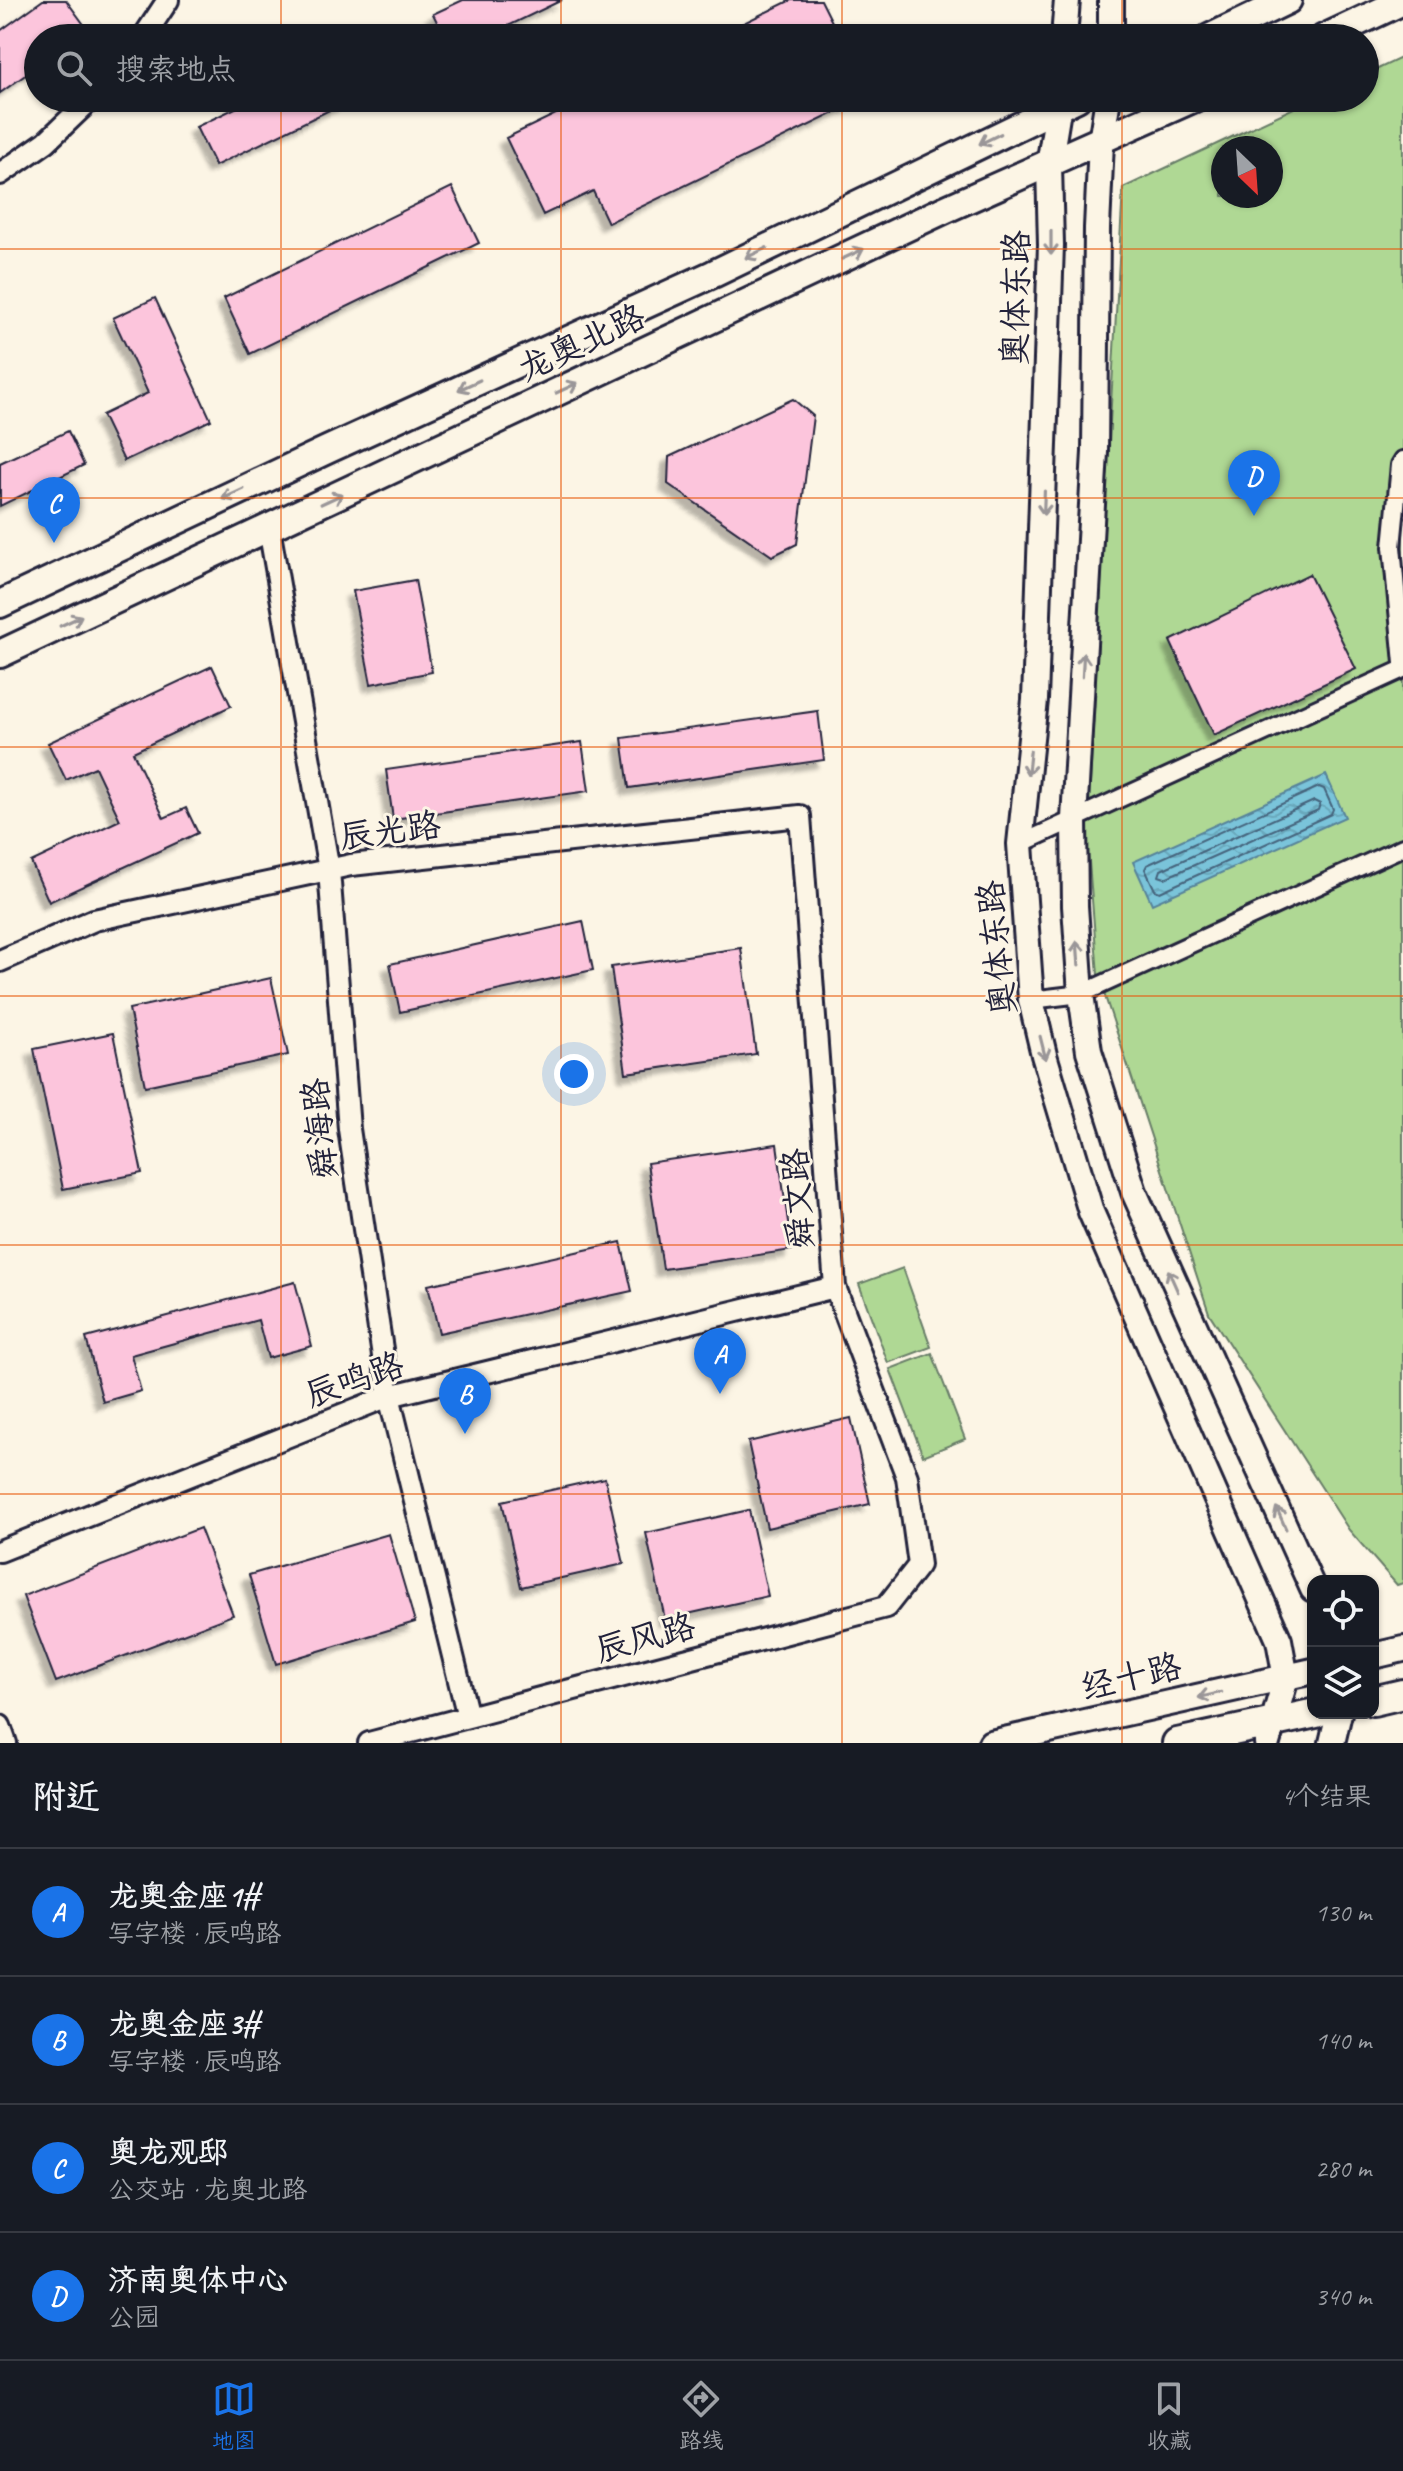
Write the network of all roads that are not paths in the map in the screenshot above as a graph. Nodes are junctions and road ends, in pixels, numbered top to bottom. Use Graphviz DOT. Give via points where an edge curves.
graph roads {
  1 [pos="168,0"];
  2 [pos="1067,0"];
  3 [pos="1111,0"];
  4 [pos="1288,0"];
  5 [pos="1403,1"];
  6 [pos="152,24"];
  7 [pos="1065,24"];
  8 [pos="1111,24"];
  9 [pos="1238,24"];
  10 [pos="1354,24"];
  11 [pos="77,112"];
  12 [pos="1042,112"];
  13 [pos="1063,112"];
  14 [pos="1106,112"];
  15 [pos="1165,112"];
  16 [pos="1101,142"];
  17 [pos="1049,165"];
  18 [pos="0,174"];
  19 [pos="1403,460"];
  20 [pos="269,528"];
  21 [pos="0,604"];
  22 [pos="0,654"];
  23 [pos="1403,663"];
  24 [pos="1403,669"];
  25 [pos="800,816"];
  26 [pos="1074,819"];
  27 [pos="1020,844"];
  28 [pos="1403,847"];
  29 [pos="329,870"];
  30 [pos="0,961"];
  31 [pos="1081,994"];
  32 [pos="1031,1000"];
  33 [pos="835,1287"];
  34 [pos="389,1396"];
  35 [pos="0,1551"];
  36 [pos="919,1565"];
  37 [pos="1307,1576"];
  38 [pos="1403,1649"];
  39 [pos="1379,1655"];
  40 [pos="1307,1673"];
  41 [pos="1286,1678"];
  42 [pos="1403,1694"];
  43 [pos="1379,1700"];
  44 [pos="468,1717"];
  45 [pos="1307,1717"];
  46 [pos="1338,1719"];
  47 [pos="0,1726"];
  48 [pos="1271,1732"];
  49 [pos="6,1743"];
  50 [pos="369,1743"];
  51 [pos="991,1743"];
  52 [pos="1177,1743"];
  53 [pos="1332,1743"];
  1 -- 6 [label="street"];
  2 -- 7 [label="main road"];
  3 -- 8 [label="main road"];
  4 -- 9 [label="main road"];
  5 -- 10 [label="main road"];
  11 -- 18 [label="street"];
  12 -- 21 [label="main road, 龙奥北路, one-way" via="713,274"];
  13 -- 17 [label="main road, 奥体东路"];
  14 -- 16 [label="main road"];
  15 -- 16 [label="main road, 龙奥北路"];
  16 -- 17 [label="main road, 龙奥北路"];
  26 -- 16 [label="main road, one-way" via="1095,452"];
  20 -- 17 [label="main road, 龙奥北路, one-way"];
  17 -- 27 [label="main road, 奥体东路, one-way" via="1036,686"];
  19 -- 23 [label="street" via="1392,547"];
  22 -- 20 [label="main road, 龙奥北路, one-way"];
  20 -- 29 [label="street, 舜海路"];
  24 -- 26 [label="street"];
  25 -- 29 [label="street, 辰光路"];
  25 -- 33 [label="street, 舜文路"];
  26 -- 27 [label="street"];
  31 -- 26 [label="main road, one-way"];
  27 -- 32 [label="main road, 奥体东路"];
  28 -- 31 [label="street"];
  29 -- 30 [label="street, 辰光路" via="94,920"];
  29 -- 34 [label="street, 舜海路" via="349,1129"];
  31 -- 32 [label="street"];
  37 -- 31 [label="main road, one-way" via="1134,1192 1089,1051"];
  32 -- 41 [label="main road, 奥体东路, one-way" via="1091,1212 1279,1640"];
  33 -- 34 [label="street, 辰鸣路"];
  33 -- 36 [label="street, 舜文路" via="907,1477"];
  34 -- 35 [label="street, 辰鸣路"];
  34 -- 44 [label="street, 舜海路"];
  36 -- 44 [label="street, 辰风路" via="886,1607"];
  38 -- 39 [label="main road"];
  40 -- 41 [label="main road, 经十路"];
  41 -- 48 [label="main road, 奥体东路"];
  41 -- 51 [label="main road, 经十路, one-way"];
  42 -- 43 [label="highway"];
  44 -- 50 [label="street, 辰风路"];
  45 -- 48 [label="highway"];
  46 -- 53 [label="main road"];
  47 -- 49 [label="street"];
  48 -- 52 [label="highway"];
}
